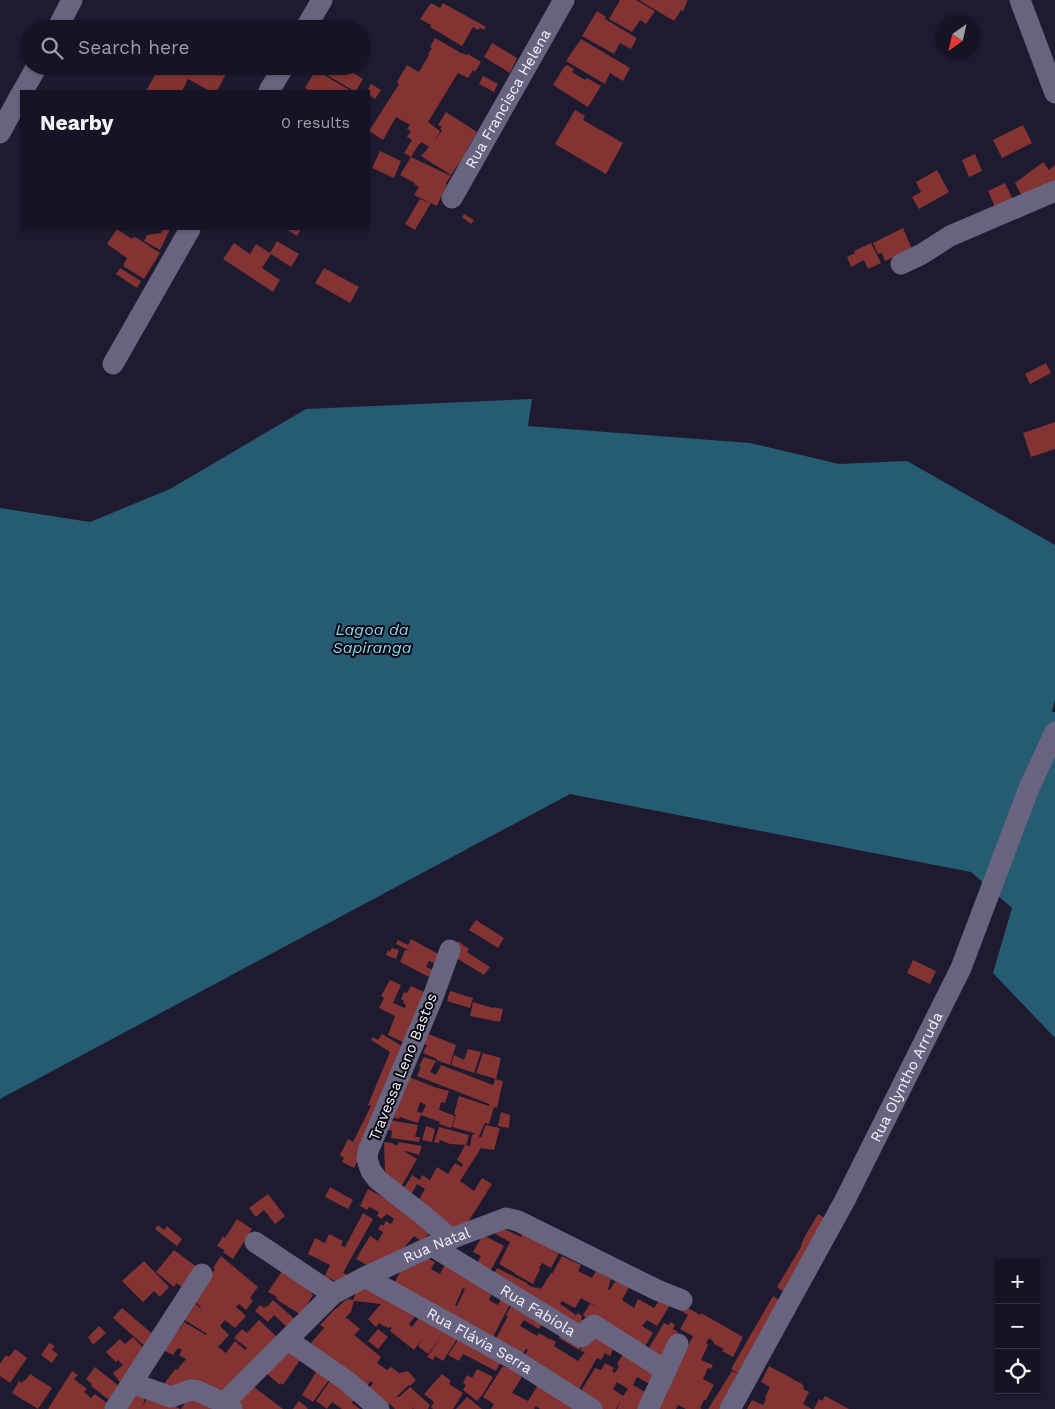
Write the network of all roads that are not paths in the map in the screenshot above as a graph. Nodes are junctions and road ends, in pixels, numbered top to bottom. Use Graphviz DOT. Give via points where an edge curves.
graph roads {
  1 [pos="72,0"];
  2 [pos="322,0"];
  3 [pos="564,0"];
  4 [pos="1020,0"];
  5 [pos="62,20"];
  6 [pos="310,20"];
  7 [pos="32,75"];
  8 [pos="279,75"];
  9 [pos="24,90"];
  10 [pos="271,90"];
  11 [pos="1055,93"];
  12 [pos="20,97"];
  13 [pos="0,133"];
  14 [pos="1055,191"];
  15 [pos="452,198"];
  16 [pos="189,230"];
  17 [pos="901,264"];
  18 [pos="113,364"];
  19 [pos="1055,732"];
  20 [pos="450,950"];
  21 [pos="255,1242"];
  22 [pos="441,1242"];
  23 [pos="202,1274"];
  24 [pos="365,1277"];
  25 [pos="333,1294"];
  26 [pos="682,1300"];
  27 [pos="288,1340"];
  28 [pos="678,1344"];
  29 [pos="666,1371"];
  30 [pos="132,1383"];
  31 [pos="228,1406"];
  32 [pos="115,1409"];
  33 [pos="379,1409"];
  34 [pos="592,1409"];
  35 [pos="648,1409"];
  36 [pos="730,1409"];
  1 -- 5 [label="street"];
  2 -- 6 [label="street"];
  3 -- 15 [label="street, Rua Francisca Helena"];
  4 -- 11 [label="street"];
  7 -- 9 [label="street"];
  8 -- 10 [label="street"];
  12 -- 13 [label="street"];
  14 -- 17 [label="street" via="950,236"];
  16 -- 18 [label="street"];
  19 -- 36 [label="street, Rua Olyntho Arruda" via="1030,788 961,968 844,1200"];
  20 -- 22 [label="street, Travessa Leno Bastos" via="367,1159 378,1180 423,1215"];
  21 -- 25 [label="street"];
  22 -- 24 [label="street, Rua Natal"];
  22 -- 26 [label="street, Rua Natal" via="506,1218"];
  22 -- 29 [label="street, Rua Fabíola" via="582,1337 594,1325"];
  23 -- 30 [label="street"];
  24 -- 25 [label="street, Rua Natal"];
  24 -- 34 [label="street, Rua Flávia Serra" via="515,1360"];
  25 -- 27 [label="street, Rua Natal"];
  27 -- 31 [label="street, Rua Natal"];
  27 -- 33 [label="street" via="347,1380"];
  28 -- 29 [label="street"];
  29 -- 35 [label="street"];
  30 -- 31 [label="street" via="171,1398 191,1390 198,1391"];
  30 -- 32 [label="street"];
}
